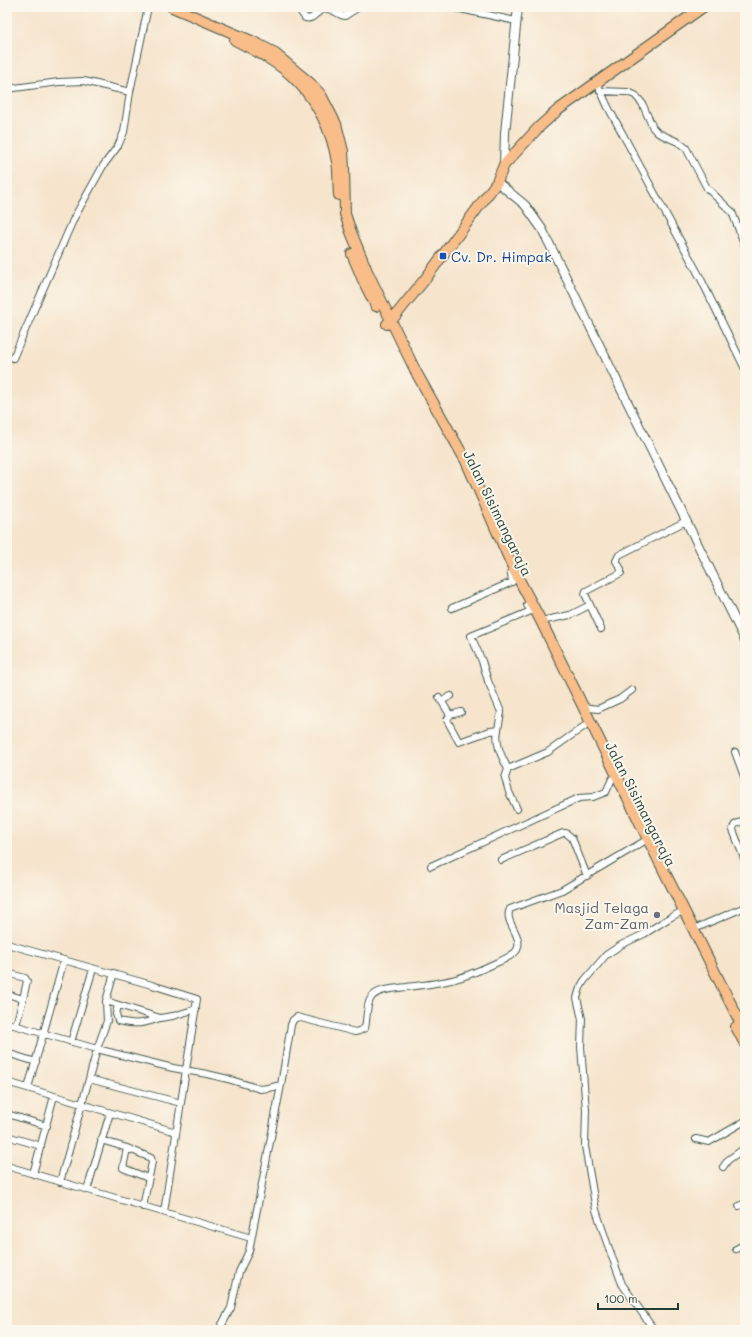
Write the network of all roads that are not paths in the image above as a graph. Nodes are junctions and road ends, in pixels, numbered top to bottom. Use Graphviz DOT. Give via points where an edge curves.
graph roads {
  1 [pos="148,7"];
  2 [pos="172,7"];
  3 [pos="300,7"];
  4 [pos="359,7"];
  5 [pos="451,7"];
  6 [pos="518,7"];
  7 [pos="703,7"];
  8 [pos="516,21"];
  9 [pos="598,87"];
  10 [pos="7,89"];
  11 [pos="130,92"];
  12 [pos="504,165"];
  13 [pos="497,182"];
  14 [pos="745,246"];
  15 [pos="391,323"];
  16 [pos="13,358"];
  17 [pos="745,369"];
  18 [pos="686,521"];
  19 [pos="513,573"];
  20 [pos="529,603"];
  21 [pos="590,605"];
  22 [pos="452,608"];
  23 [pos="541,621"];
  24 [pos="602,629"];
  25 [pos="745,640"];
  26 [pos="632,690"];
  27 [pos="451,696"];
  28 [pos="583,707"];
  29 [pos="461,712"];
  30 [pos="450,716"];
  31 [pos="588,724"];
  32 [pos="498,730"];
  33 [pos="735,752"];
  34 [pos="508,769"];
  35 [pos="615,778"];
  36 [pos="745,779"];
  37 [pos="517,809"];
  38 [pos="745,821"];
  39 [pos="646,840"];
  40 [pos="501,860"];
  41 [pos="745,860"];
  42 [pos="431,866"];
  43 [pos="587,876"];
  44 [pos="745,907"];
  45 [pos="678,908"];
  46 [pos="694,929"];
  47 [pos="7,944"];
  48 [pos="64,960"];
  49 [pos="93,969"];
  50 [pos="7,973"];
  51 [pos="114,974"];
  52 [pos="7,994"];
  53 [pos="24,999"];
  54 [pos="106,1001"];
  55 [pos="118,1005"];
  56 [pos="196,1009"];
  57 [pos="160,1018"];
  58 [pos="7,1023"];
  59 [pos="16,1025"];
  60 [pos="745,1032"];
  61 [pos="44,1034"];
  62 [pos="71,1042"];
  63 [pos="745,1044"];
  64 [pos="97,1049"];
  65 [pos="7,1053"];
  66 [pos="36,1062"];
  67 [pos="186,1070"];
  68 [pos="89,1078"];
  69 [pos="7,1082"];
  70 [pos="281,1085"];
  71 [pos="28,1088"];
  72 [pos="54,1096"];
  73 [pos="181,1103"];
  74 [pos="82,1105"];
  75 [pos="110,1113"];
  76 [pos="7,1114"];
  77 [pos="745,1121"];
  78 [pos="47,1126"];
  79 [pos="176,1132"];
  80 [pos="7,1136"];
  81 [pos="696,1139"];
  82 [pos="101,1140"];
  83 [pos="41,1146"];
  84 [pos="127,1148"];
  85 [pos="745,1148"];
  86 [pos="7,1166"];
  87 [pos="723,1167"];
  88 [pos="33,1174"];
  89 [pos="148,1178"];
  90 [pos="60,1182"];
  91 [pos="87,1190"];
  92 [pos="745,1203"];
  93 [pos="739,1206"];
  94 [pos="143,1207"];
  95 [pos="164,1212"];
  96 [pos="251,1238"];
  97 [pos="745,1244"];
  98 [pos="736,1249"];
  99 [pos="219,1330"];
  100 [pos="654,1330"];
  1 -- 11 [label="street"];
  2 -- 15 [label="highway, Jalan Sisimangaraja" via="212,24 218,31 259,52 291,76 313,101 332,137 338,163 340,210 348,244 363,280"];
  3 -- 4 [label="street" via="304,18 309,19 323,9 330,9 345,16"];
  5 -- 8 [label="street"];
  6 -- 8 [label="street"];
  7 -- 9 [label="highway"];
  8 -- 12 [label="street"];
  9 -- 12 [label="highway" via="558,110"];
  9 -- 14 [label="street" via="635,95 653,128 686,148 706,188 732,212"];
  9 -- 17 [label="street" via="700,277"];
  10 -- 11 [label="street" via="84,81"];
  11 -- 16 [label="street" via="124,132 118,146 103,166 74,218"];
  12 -- 13 [label="highway"];
  13 -- 15 [label="highway"];
  13 -- 18 [label="street" via="526,205 542,229"];
  15 -- 19 [label="highway, Jalan Sisimangaraja" via="422,390 463,462"];
  18 -- 21 [label="street" via="618,555 616,560 621,569 620,573 584,594"];
  18 -- 25 [label="street"];
  19 -- 20 [label="highway, Jalan Sisimangaraja"];
  19 -- 22 [label="street" via="512,582"];
  20 -- 23 [label="highway, Jalan Sisimangaraja"];
  20 -- 31 [label="highway, Jalan Sisimangaraja"];
  20 -- 32 [label="street" via="531,611 471,636 501,712"];
  21 -- 23 [label="street" via="570,615"];
  21 -- 24 [label="street"];
  23 -- 28 [label="highway, Jalan Sisimangaraja"];
  26 -- 28 [label="street" via="620,699 598,709"];
  27 -- 30 [label="street" via="440,699"];
  28 -- 31 [label="highway, Jalan Sisimangaraja"];
  29 -- 30 [label="street"];
  30 -- 32 [label="street" via="447,720 460,743"];
  31 -- 34 [label="street" via="548,752"];
  31 -- 35 [label="highway, Jalan Sisimangaraja"];
  32 -- 34 [label="street" via="496,738 499,750"];
  33 -- 36 [label="street"];
  34 -- 37 [label="street" via="505,778"];
  35 -- 39 [label="highway, Jalan Sisimangaraja"];
  35 -- 42 [label="street" via="606,792 579,798"];
  38 -- 41 [label="street" via="736,823 733,830"];
  39 -- 43 [label="street"];
  39 -- 45 [label="highway, Jalan Sisimangaraja"];
  40 -- 43 [label="street" via="566,833 572,838"];
  43 -- 70 [label="street" via="562,890 510,909 509,918 518,940 516,951 502,960 462,977 376,993 369,1001 365,1028 360,1031 297,1017 290,1025"];
  44 -- 46 [label="street"];
  45 -- 46 [label="highway, Jalan Sisimangaraja"];
  45 -- 63 [label="highway, Jalan Sisimangaraja"];
  45 -- 100 [label="street" via="671,917 606,955 584,982 577,998 582,1019 585,1146 596,1210 622,1284"];
  46 -- 60 [label="highway, Jalan Sisimangaraja"];
  47 -- 48 [label="street"];
  48 -- 49 [label="street"];
  48 -- 61 [label="street"];
  49 -- 51 [label="street"];
  49 -- 62 [label="street"];
  50 -- 53 [label="street" via="28,980"];
  51 -- 54 [label="street"];
  51 -- 56 [label="street" via="197,999"];
  52 -- 53 [label="street"];
  53 -- 59 [label="street"];
  54 -- 55 [label="street"];
  54 -- 64 [label="street" via="107,1021"];
  55 -- 57 [label="street"];
  55 -- 57 [label="street" via="118,1021 137,1024"];
  56 -- 57 [label="street"];
  56 -- 67 [label="street"];
  58 -- 59 [label="street"];
  59 -- 61 [label="street"];
  61 -- 62 [label="street"];
  61 -- 66 [label="street"];
  62 -- 64 [label="street"];
  64 -- 67 [label="street"];
  64 -- 68 [label="street"];
  65 -- 66 [label="street"];
  66 -- 71 [label="street"];
  67 -- 70 [label="street" via="260,1089"];
  67 -- 73 [label="street"];
  68 -- 73 [label="street"];
  68 -- 74 [label="street"];
  69 -- 71 [label="street"];
  70 -- 96 [label="street"];
  71 -- 72 [label="street"];
  72 -- 74 [label="street"];
  72 -- 78 [label="street"];
  73 -- 79 [label="street"];
  74 -- 75 [label="street"];
  74 -- 90 [label="street"];
  75 -- 79 [label="street"];
  75 -- 82 [label="street"];
  76 -- 78 [label="street"];
  77 -- 81 [label="street" via="708,1142"];
  78 -- 83 [label="street"];
  79 -- 95 [label="street"];
  80 -- 83 [label="street"];
  82 -- 84 [label="street"];
  82 -- 91 [label="street"];
  83 -- 88 [label="street"];
  84 -- 89 [label="street" via="151,1158"];
  84 -- 89 [label="street" via="123,1168"];
  85 -- 87 [label="street" via="728,1160"];
  86 -- 88 [label="street"];
  88 -- 90 [label="street"];
  89 -- 94 [label="street"];
  90 -- 91 [label="street"];
  91 -- 94 [label="street"];
  92 -- 93 [label="street"];
  94 -- 95 [label="street"];
  95 -- 96 [label="street"];
  96 -- 99 [label="street" via="249,1251 239,1272 232,1308"];
  97 -- 98 [label="street"];
}
